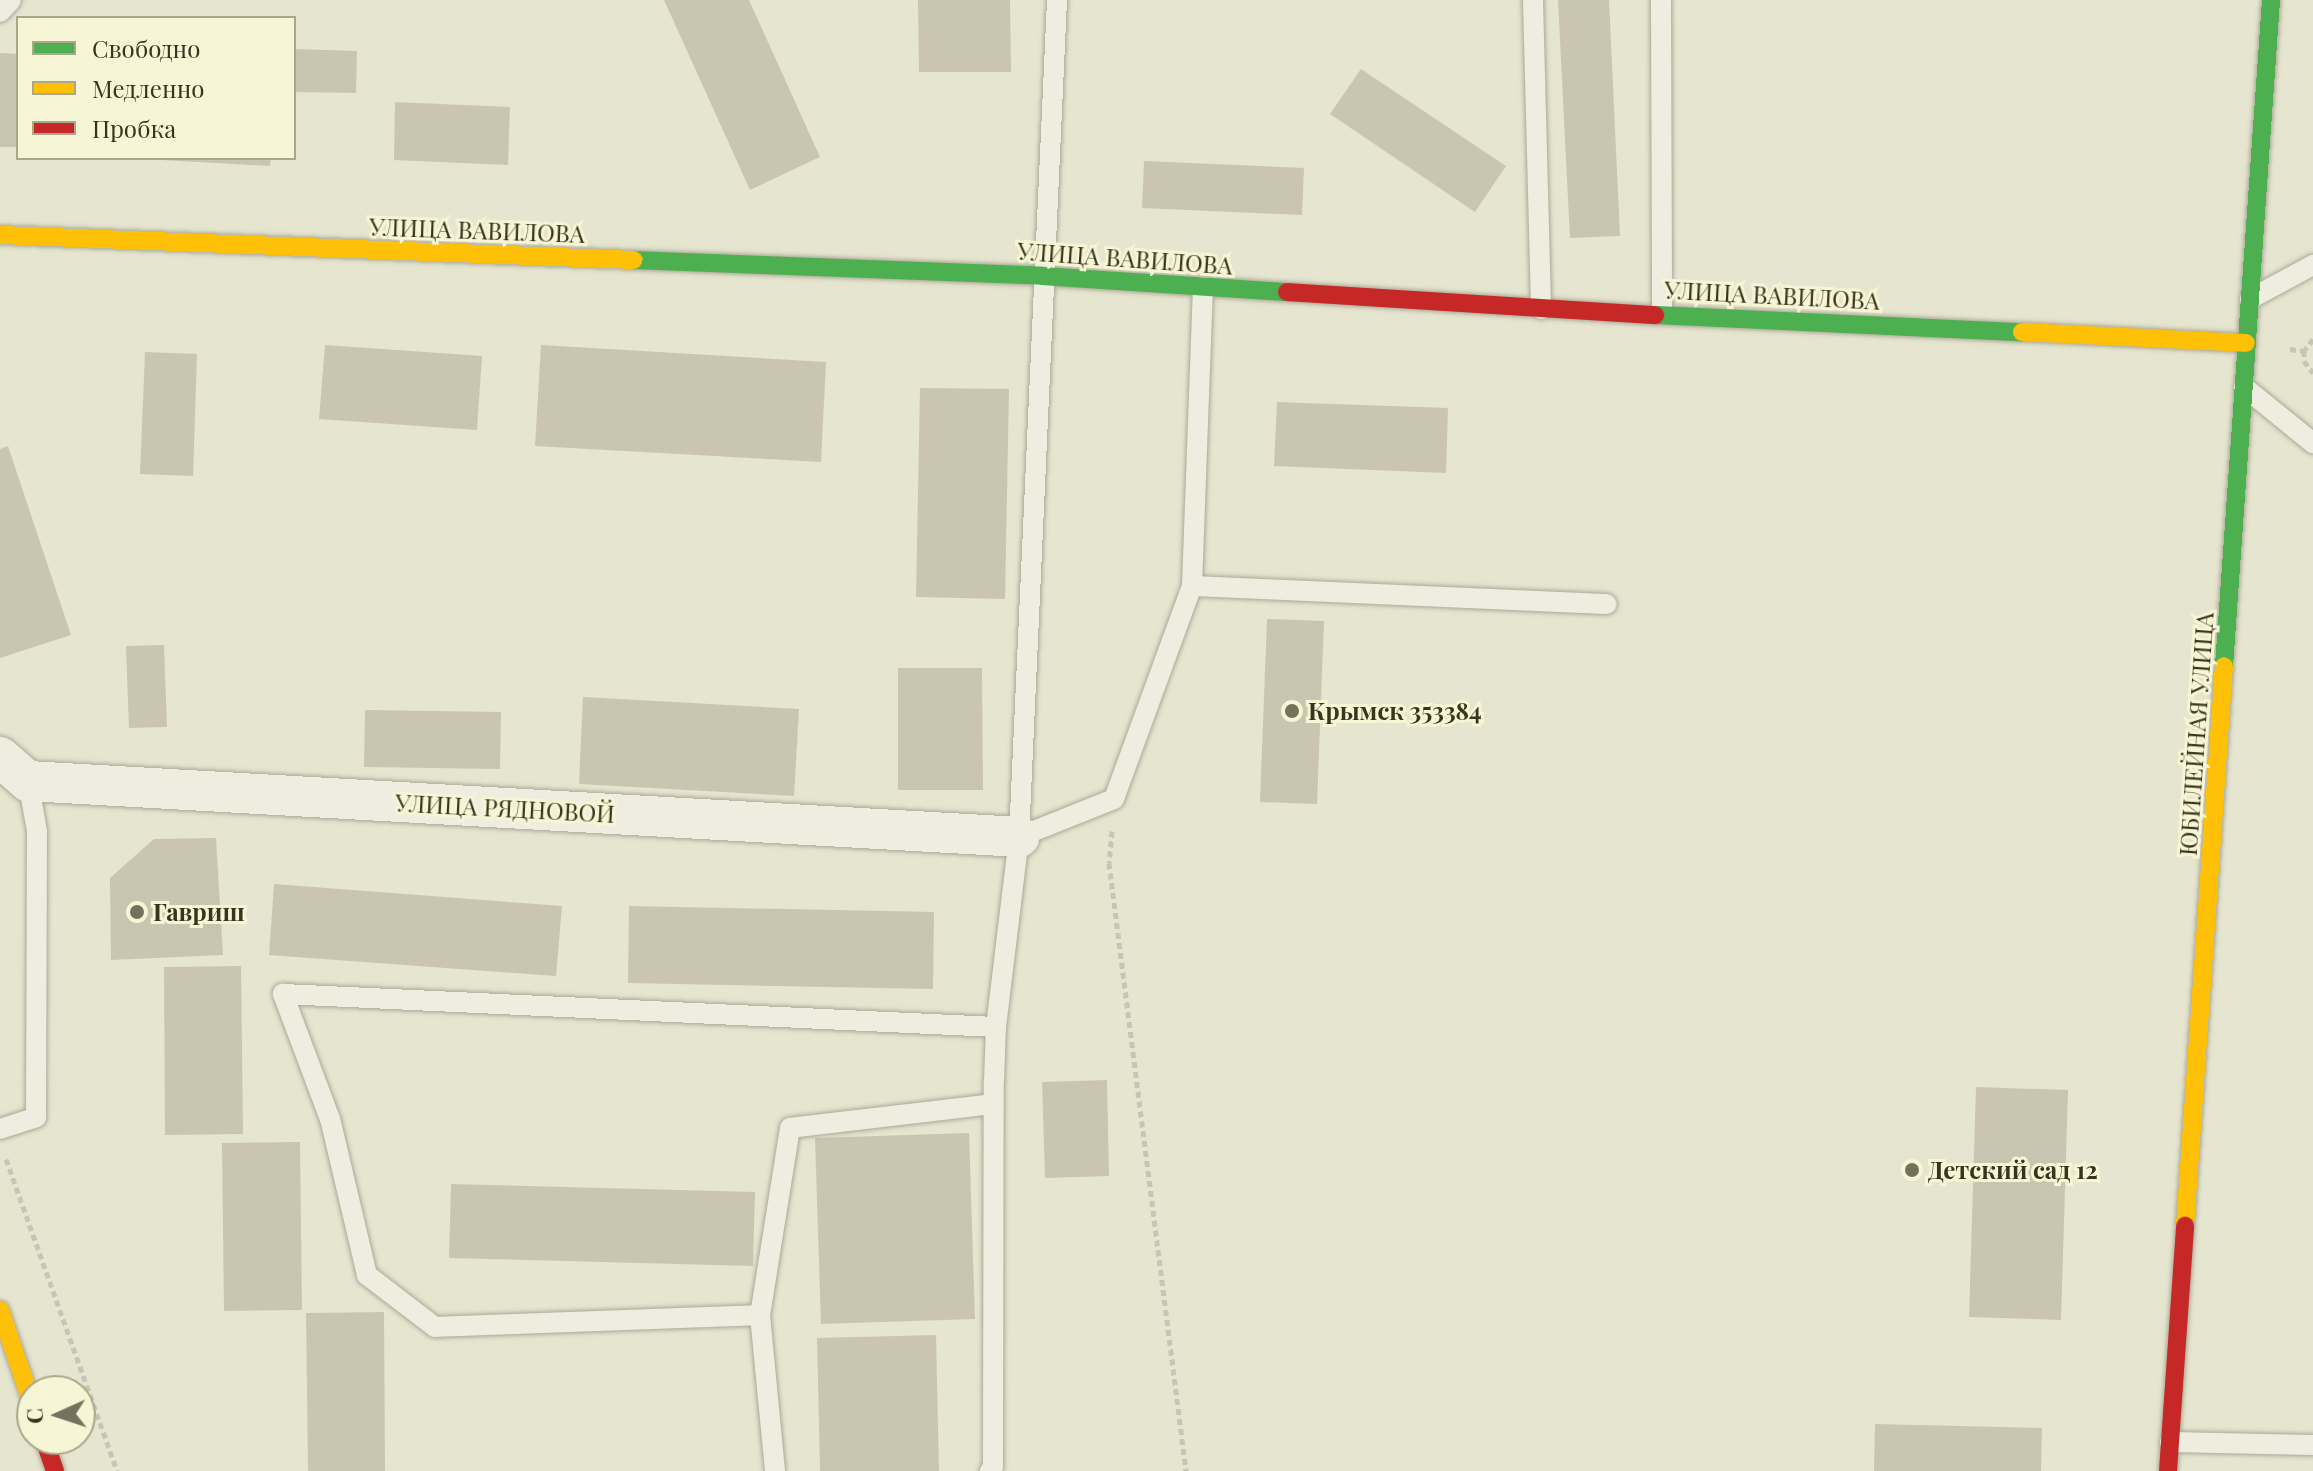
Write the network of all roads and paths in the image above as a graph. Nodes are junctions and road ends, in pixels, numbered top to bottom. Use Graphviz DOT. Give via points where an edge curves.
graph roads {
  1 [pos="11,0"];
  2 [pos="1057,0"];
  3 [pos="1533,0"];
  4 [pos="1661,0"];
  5 [pos="2271,0"];
  6 [pos="0,12"];
  7 [pos="0,235"];
  8 [pos="2313,265"];
  9 [pos="1043,276"];
  10 [pos="1203,287"];
  11 [pos="2250,299"];
  12 [pos="1541,309"];
  13 [pos="1662,313"];
  14 [pos="2313,339"];
  15 [pos="2246,343"];
  16 [pos="2313,373"];
  17 [pos="2244,387"];
  18 [pos="2313,443"];
  19 [pos="1192,586"];
  20 [pos="1607,604"];
  21 [pos="14,769"];
  22 [pos="1114,799"];
  23 [pos="1019,837"];
  24 [pos="996,1027"];
  25 [pos="993,1104"];
  26 [pos="0,1129"];
  27 [pos="0,1144"];
  28 [pos="0,1310"];
  29 [pos="760,1315"];
  30 [pos="22,1375"];
  31 [pos="2170,1442"];
  32 [pos="2313,1445"];
  33 [pos="117,1471"];
  34 [pos="775,1471"];
  35 [pos="990,1471"];
  36 [pos="1186,1471"];
  37 [pos="2168,1471"];
  1 -- 6 [label="lane"];
  2 -- 9 [label="lane"];
  3 -- 12 [label="lane"];
  4 -- 13 [label="lane"];
  5 -- 11 [label="main road, ЮБИЛЕЙНАЯ УЛИЦА"];
  7 -- 9 [label="main road, УЛИЦА ВАВИЛОВА"];
  8 -- 11 [label="lane"];
  9 -- 10 [label="main road, УЛИЦА ВАВИЛОВА"];
  9 -- 23 [label="lane"];
  10 -- 12 [label="main road, УЛИЦА ВАВИЛОВА"];
  10 -- 19 [label="lane"];
  11 -- 15 [label="main road, ЮБИЛЕЙНАЯ УЛИЦА"];
  12 -- 13 [label="main road, УЛИЦА ВАВИЛОВА"];
  13 -- 15 [label="main road, УЛИЦА ВАВИЛОВА"];
  14 -- 16 [label="path" via="2304,351"];
  15 -- 17 [label="main road, ЮБИЛЕЙНАЯ УЛИЦА"];
  17 -- 18 [label="lane"];
  17 -- 31 [label="main road, ЮБИЛЕЙНАЯ УЛИЦА"];
  19 -- 20 [label="lane"];
  19 -- 22 [label="lane"];
  21 -- 23 [label="street, УЛИЦА РЯДНОВОЙ"];
  21 -- 26 [label="lane" via="37,831 36,1117"];
  22 -- 23 [label="lane"];
  22 -- 36 [label="path" via="1109,863"];
  23 -- 24 [label="lane"];
  24 -- 25 [label="lane"];
  24 -- 29 [label="lane" via="283,994 330,1119 367,1275 435,1327"];
  25 -- 29 [label="lane" via="790,1128"];
  25 -- 35 [label="lane"];
  27 -- 33 [label="path"];
  28 -- 30 [label="main road"];
  29 -- 34 [label="lane"];
  31 -- 32 [label="lane"];
  31 -- 37 [label="main road, ЮБИЛЕЙНАЯ УЛИЦА"];
}
